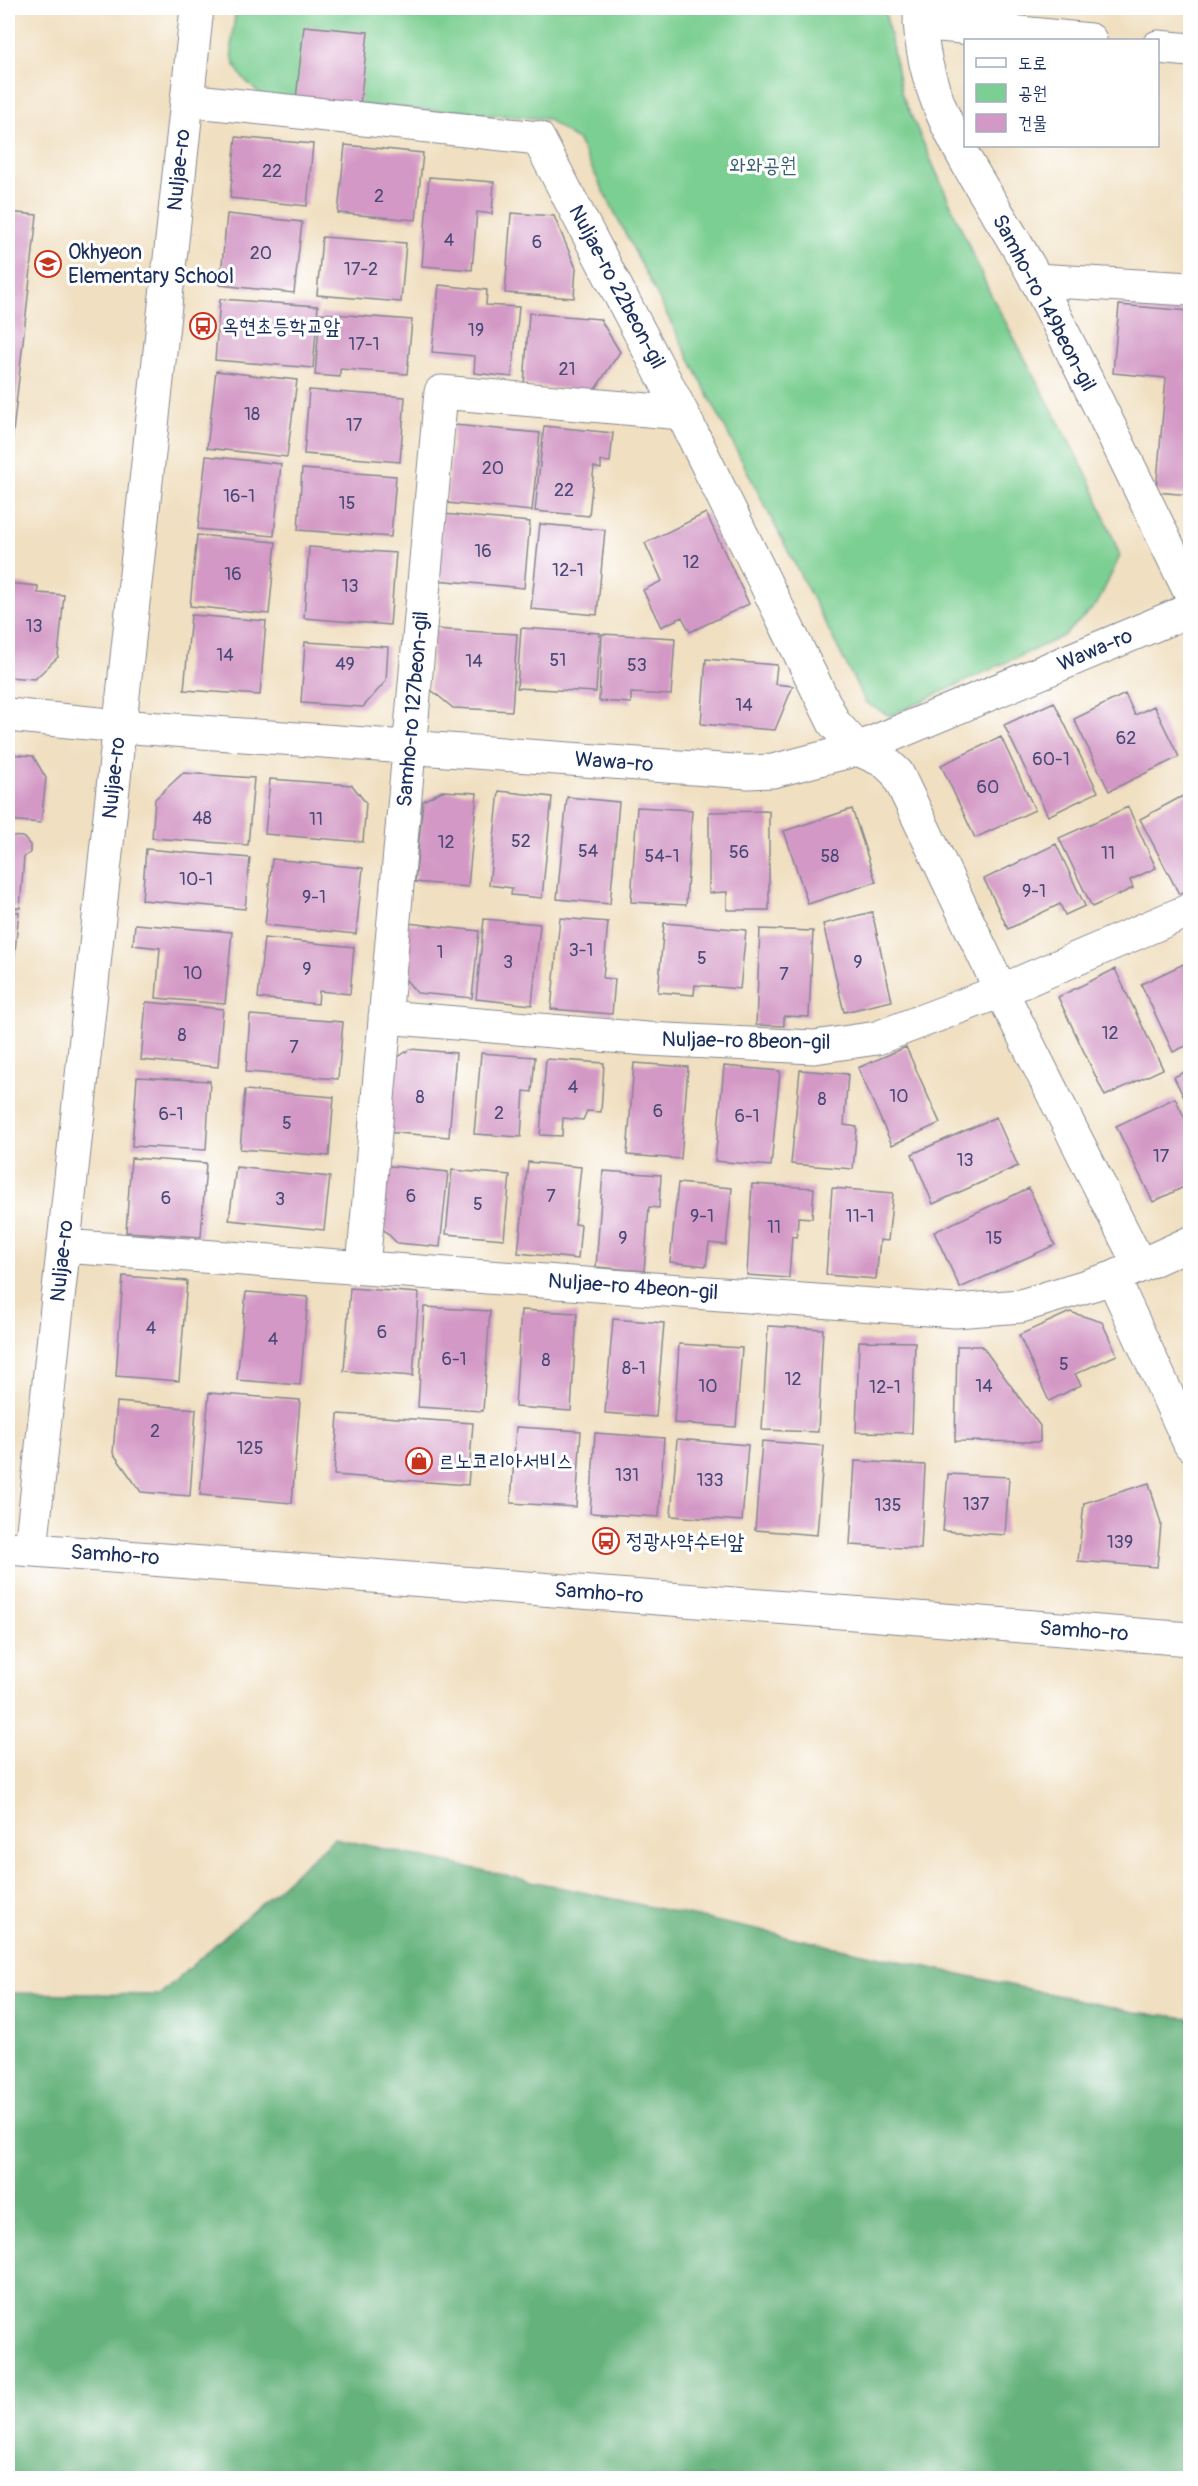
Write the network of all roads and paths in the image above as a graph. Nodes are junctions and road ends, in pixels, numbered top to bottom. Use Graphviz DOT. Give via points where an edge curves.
graph roads {
  1 [pos="196,8"];
  2 [pos="920,16"];
  3 [pos="1083,39"];
  4 [pos="1159,47"];
  5 [pos="1191,51"];
  6 [pos="187,100"];
  7 [pos="1036,280"];
  8 [pos="1191,289"];
  9 [pos="682,413"];
  10 [pos="1191,592"];
  11 [pos="1191,610"];
  12 [pos="8,715"];
  13 [pos="119,726"];
  14 [pos="409,746"];
  15 [pos="858,749"];
  16 [pos="1191,910"];
  17 [pos="1001,991"];
  18 [pos="385,1017"];
  19 [pos="1191,1243"];
  20 [pos="63,1246"];
  21 [pos="363,1267"];
  22 [pos="1126,1272"];
  23 [pos="1191,1444"];
  24 [pos="19,1548"];
  25 [pos="1191,1639"];
  1 -- 6 [label="street, Nuljae-ro"];
  2 -- 3 [label="street"];
  2 -- 7 [label="street, Samho-ro 149beon-gil" via="931,90 969,168"];
  4 -- 5 [label="street"];
  6 -- 9 [label="street, Nuljae-ro 22beon-gil" via="538,138"];
  6 -- 13 [label="street, Nuljae-ro"];
  7 -- 8 [label="street"];
  7 -- 10 [label="street, Samho-ro 149beon-gil"];
  9 -- 14 [label="street, Samho-ro 127beon-gil" via="441,392"];
  9 -- 15 [label="street, Nuljae-ro 22beon-gil" via="834,723"];
  11 -- 15 [label="street, Wawa-ro"];
  12 -- 13 [label="street, Wawa-ro"];
  13 -- 14 [label="street, Wawa-ro"];
  13 -- 20 [label="street, Nuljae-ro"];
  14 -- 15 [label="street, Wawa-ro" via="748,771 773,771"];
  14 -- 18 [label="street, Samho-ro 127beon-gil"];
  15 -- 17 [label="street" via="884,761 897,773"];
  16 -- 17 [label="street, Nuljae-ro 8beon-gil"];
  17 -- 18 [label="street, Nuljae-ro 8beon-gil" via="877,1038 814,1047 647,1039"];
  17 -- 22 [label="street"];
  18 -- 21 [label="street, Samho-ro 127beon-gil"];
  19 -- 22 [label="street, Nuljae-ro 4beon-gil"];
  20 -- 21 [label="street, Nuljae-ro 4beon-gil"];
  20 -- 24 [label="street, Nuljae-ro"];
  21 -- 22 [label="street, Nuljae-ro 4beon-gil" via="955,1311 1021,1306"];
  22 -- 23 [label="street"];
  24 -- 25 [label="street, Samho-ro"];
}
